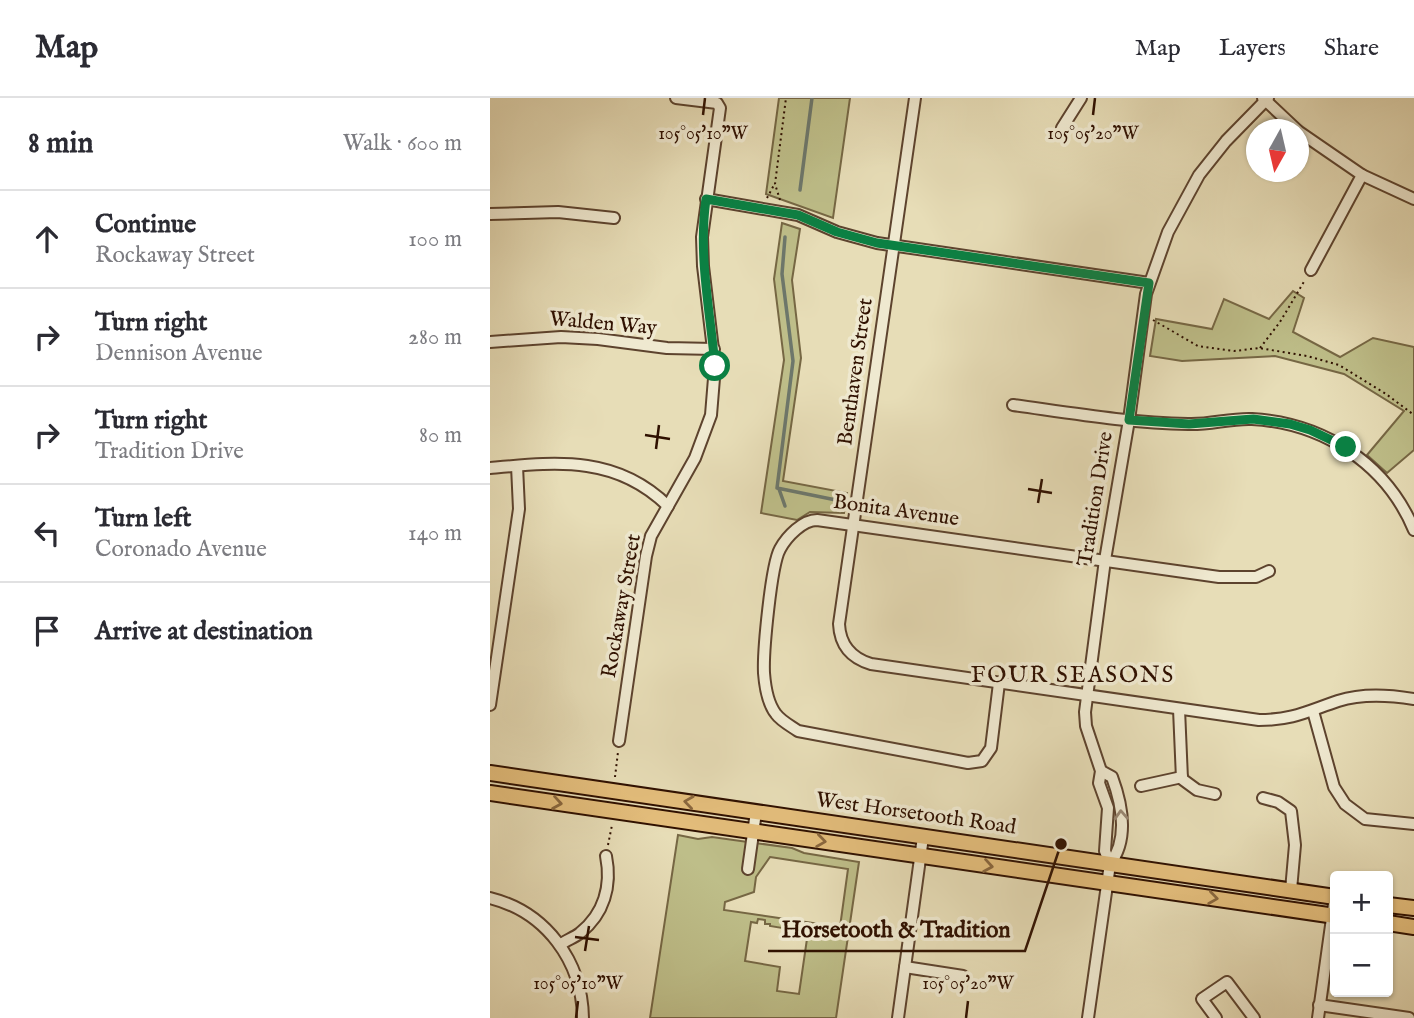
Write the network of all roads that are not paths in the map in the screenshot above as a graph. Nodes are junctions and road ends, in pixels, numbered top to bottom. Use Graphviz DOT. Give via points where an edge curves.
graph roads {
  1 [pos="676,98"];
  2 [pos="915,98"];
  3 [pos="1081,98"];
  4 [pos="1265,99"];
  5 [pos="1286,119"];
  6 [pos="1062,128"];
  7 [pos="1309,138"];
  8 [pos="1362,175"];
  9 [pos="706,199"];
  10 [pos="1414,199"];
  11 [pos="490,213"];
  12 [pos="614,218"];
  13 [pos="894,246"];
  14 [pos="1311,270"];
  15 [pos="1149,283"];
  16 [pos="490,342"];
  17 [pos="714,349"];
  18 [pos="1013,405"];
  19 [pos="1129,420"];
  20 [pos="517,466"];
  21 [pos="490,468"];
  22 [pos="668,506"];
  23 [pos="853,524"];
  24 [pos="1414,530"];
  25 [pos="1105,560"];
  26 [pos="1269,571"];
  27 [pos="999,683"];
  28 [pos="1087,696"];
  29 [pos="1414,699"];
  30 [pos="490,705"];
  31 [pos="1179,709"];
  32 [pos="1312,711"];
  33 [pos="619,741"];
  34 [pos="490,773"];
  35 [pos="1182,777"];
  36 [pos="1141,786"];
  37 [pos="490,793"];
  38 [pos="1215,793"];
  39 [pos="1264,798"];
  40 [pos="756,812"];
  41 [pos="1414,824"];
  42 [pos="754,831"];
  43 [pos="923,837"];
  44 [pos="606,856"];
  45 [pos="921,856"];
  46 [pos="1110,864"];
  47 [pos="748,869"];
  48 [pos="1107,883"];
  49 [pos="1291,890"];
  50 [pos="1330,896"];
  51 [pos="490,898"];
  52 [pos="1393,906"];
  53 [pos="1414,908"];
  54 [pos="1330,915"];
  55 [pos="1393,924"];
  56 [pos="1414,927"];
  57 [pos="1331,934"];
  58 [pos="560,945"];
  59 [pos="905,967"];
  60 [pos="963,976"];
  61 [pos="1319,1005"];
  62 [pos="1356,1014"];
  63 [pos="583,1018"];
  64 [pos="898,1018"];
  65 [pos="1088,1018"];
  66 [pos="1216,1018"];
  67 [pos="1254,1018"];
  68 [pos="1318,1018"];
  69 [pos="1409,1018"];
  1 -- 9 [label="street, Rockaway Street" via="719,104"];
  2 -- 13 [label="street, Benthaven Street"];
  3 -- 6 [label="street"];
  4 -- 5 [label="street"];
  4 -- 15 [label="street, Tradition Drive" via="1199,175 1168,232"];
  7 -- 8 [label="street"];
  8 -- 10 [label="street"];
  8 -- 14 [label="street"];
  9 -- 13 [label="street" via="798,215 837,232"];
  9 -- 17 [label="street, Rockaway Street" via="703,266"];
  11 -- 12 [label="street" via="558,212"];
  13 -- 15 [label="street"];
  13 -- 23 [label="street, Benthaven Street"];
  15 -- 19 [label="street, Tradition Drive"];
  16 -- 17 [label="street, Walden Way" via="561,337"];
  17 -- 22 [label="street, Rockaway Street" via="715,389 704,437"];
  18 -- 19 [label="street"];
  19 -- 24 [label="street" via="1189,424 1253,419 1310,430 1346,447 1378,474"];
  19 -- 25 [label="street, Tradition Drive"];
  20 -- 21 [label="street"];
  20 -- 22 [label="street" via="595,467 650,489"];
  20 -- 30 [label="street" via="519,509"];
  22 -- 33 [label="street, Rockaway Street" via="646,556"];
  23 -- 25 [label="street, Bonita Avenue"];
  23 -- 27 [label="street, Benthaven Street" via="839,624 847,649 871,664"];
  23 -- 27 [label="street, Bonita Avenue" via="810,520 780,548 765,649 767,693 775,714 797,731 968,763 982,761 991,748"];
  25 -- 26 [label="street, Bonita Avenue" via="1219,577 1256,577"];
  25 -- 28 [label="street, Tradition Drive"];
  27 -- 28 [label="street"];
  28 -- 31 [label="street"];
  28 -- 46 [label="street, Tradition Drive" via="1086,726 1101,771 1112,777 1121,807 1118,853"];
  29 -- 32 [label="street" via="1357,696"];
  31 -- 32 [label="street" via="1259,720"];
  31 -- 35 [label="street"];
  32 -- 41 [label="street" via="1334,787 1345,804 1365,819"];
  40 -- 34 [label="main road, West Horsetooth Road, one-way"];
  35 -- 36 [label="street"];
  35 -- 38 [label="street" via="1197,790"];
  37 -- 42 [label="main road, West Horsetooth Road, one-way"];
  39 -- 49 [label="street" via="1290,811 1295,845"];
  40 -- 42 [label="street"];
  40 -- 43 [label="main road, West Horsetooth Road"];
  42 -- 45 [label="main road, West Horsetooth Road, one-way"];
  42 -- 47 [label="street"];
  43 -- 45 [label="street"];
  43 -- 46 [label="main road, West Horsetooth Road"];
  44 -- 58 [label="street" via="609,880 602,906 589,925"];
  45 -- 48 [label="main road, West Horsetooth Road, one-way"];
  45 -- 59 [label="street"];
  46 -- 48 [label="street, Tradition Drive"];
  46 -- 49 [label="main road, West Horsetooth Road"];
  48 -- 54 [label="main road, West Horsetooth Road, one-way"];
  48 -- 65 [label="street, Tradition Drive"];
  49 -- 50 [label="main road, West Horsetooth Road"];
  51 -- 58 [label="street" via="524,912"];
  52 -- 53 [label="main road"];
  55 -- 56 [label="main road"];
  57 -- 61 [label="street"];
  58 -- 63 [label="street" via="580,987"];
  59 -- 60 [label="street"];
  59 -- 64 [label="street"];
  61 -- 62 [label="street"];
  61 -- 68 [label="street"];
  62 -- 69 [label="street"];
  66 -- 67 [label="street" via="1202,999 1227,982"];
}
